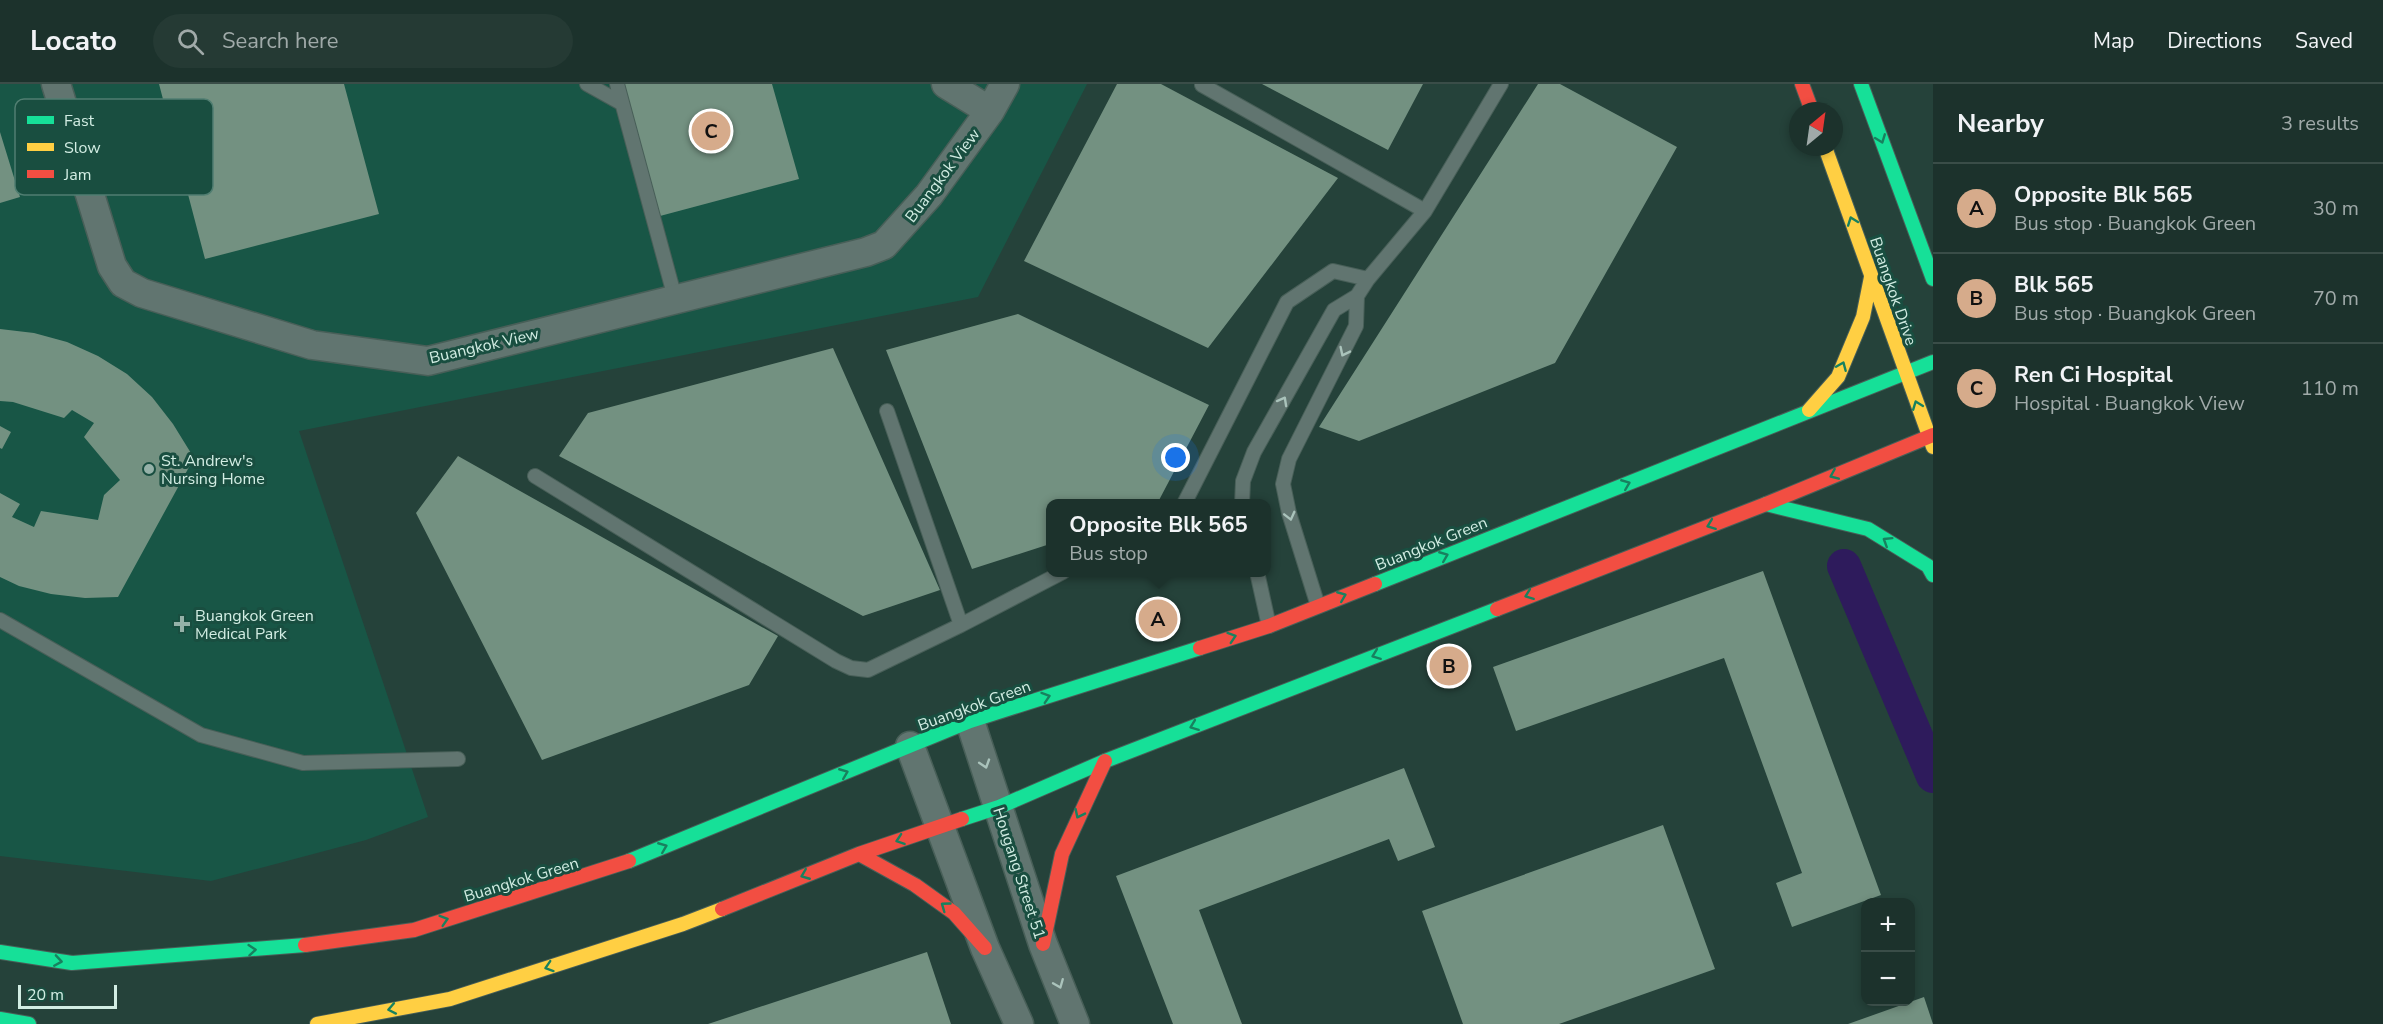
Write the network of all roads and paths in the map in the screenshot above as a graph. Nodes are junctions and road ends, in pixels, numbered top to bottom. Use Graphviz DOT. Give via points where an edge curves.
graph roads {
  1 [pos="56,84"];
  2 [pos="587,84"];
  3 [pos="617,84"];
  4 [pos="946,84"];
  5 [pos="1005,84"];
  6 [pos="1501,84"];
  7 [pos="1802,84"];
  8 [pos="1861,84"];
  9 [pos="1202,85"];
  10 [pos="61,99"];
  11 [pos="1809,102"];
  12 [pos="621,103"];
  13 [pos="990,111"];
  14 [pos="1828,156"];
  15 [pos="90,195"];
  16 [pos="1425,212"];
  17 [pos="1921,243"];
  18 [pos="1933,254"];
  19 [pos="1872,276"];
  20 [pos="1368,279"];
  21 [pos="1933,279"];
  22 [pos="1357,296"];
  23 [pos="675,298"];
  24 [pos="1933,362"];
  25 [pos="1905,374"];
  26 [pos="887,411"];
  27 [pos="1807,412"];
  28 [pos="1932,439"];
  29 [pos="535,476"];
  30 [pos="1187,499"];
  31 [pos="1242,499"];
  32 [pos="1766,504"];
  33 [pos="1933,575"];
  34 [pos="1055,577"];
  35 [pos="1258,577"];
  36 [pos="1317,606"];
  37 [pos="0,620"];
  38 [pos="961,625"];
  39 [pos="1269,626"];
  40 [pos="970,721"];
  41 [pos="910,746"];
  42 [pos="458,759"];
  43 [pos="1105,761"];
  44 [pos="999,807"];
  45 [pos="940,825"];
  46 [pos="859,854"];
  47 [pos="1043,944"];
  48 [pos="985,948"];
  49 [pos="0,952"];
  50 [pos="0,1019"];
  51 [pos="29,1024"];
  52 [pos="318,1024"];
  53 [pos="1019,1024"];
  54 [pos="1074,1024"];
  1 -- 10 [label="street, Buangkok View"];
  2 -- 12 [label="lane"];
  3 -- 12 [label="lane"];
  4 -- 13 [label="street, Buangkok View"];
  5 -- 13 [label="street, Buangkok View"];
  6 -- 16 [label="lane"];
  7 -- 11 [label="main road"];
  8 -- 17 [label="main road, one-way"];
  9 -- 16 [label="lane"];
  12 -- 23 [label="lane"];
  13 -- 23 [label="street, Buangkok View" via="929,195 884,245"];
  19 -- 14 [label="main road, Buangkok Drive, one-way"];
  15 -- 23 [label="street, Buangkok View" via="112,266 123,283 142,293 312,345 428,361"];
  16 -- 20 [label="lane"];
  17 -- 18 [label="main road"];
  17 -- 21 [label="main road"];
  19 -- 25 [label="main road, Buangkok Drive"];
  27 -- 19 [label="main road, one-way" via="1838,376 1863,317"];
  20 -- 22 [label="lane"];
  20 -- 30 [label="lane" via="1333,271 1287,302"];
  31 -- 22 [label="lane, one-way" via="1243,481 1260,442 1334,310"];
  22 -- 36 [label="lane, one-way" via="1356,326 1289,459 1283,484"];
  24 -- 25 [label="main road, Buangkok Green"];
  25 -- 27 [label="main road, Buangkok Green"];
  28 -- 25 [label="main road, Buangkok Drive, one-way"];
  26 -- 38 [label="lane"];
  36 -- 27 [label="main road, Buangkok Green, one-way"];
  28 -- 32 [label="main road, one-way"];
  29 -- 38 [label="lane" via="851,668 868,670"];
  33 -- 32 [label="main road, one-way" via="1928,566 1868,529"];
  32 -- 43 [label="main road, one-way"];
  34 -- 38 [label="lane"];
  35 -- 39 [label="lane"];
  36 -- 39 [label="main road, Buangkok Green"];
  37 -- 42 [label="lane" via="201,735 303,763"];
  40 -- 39 [label="main road, Buangkok Green, one-way"];
  40 -- 41 [label="main road, Buangkok Green"];
  40 -- 44 [label="street, Hougang Street 51, one-way"];
  41 -- 45 [label="street"];
  49 -- 41 [label="main road, Buangkok Green, one-way" via="72,963 303,945 414,930 609,869"];
  43 -- 44 [label="main road"];
  43 -- 47 [label="main road, one-way" via="1062,854"];
  44 -- 45 [label="main road"];
  44 -- 47 [label="street, Hougang Street 51"];
  45 -- 46 [label="main road, one-way"];
  45 -- 48 [label="street"];
  48 -- 46 [label="main road, one-way" via="954,913 915,885"];
  46 -- 52 [label="main road, one-way" via="683,924 450,999"];
  47 -- 54 [label="street, Hougang Street 51, one-way"];
  48 -- 53 [label="street"];
  50 -- 51 [label="main road"];
}
